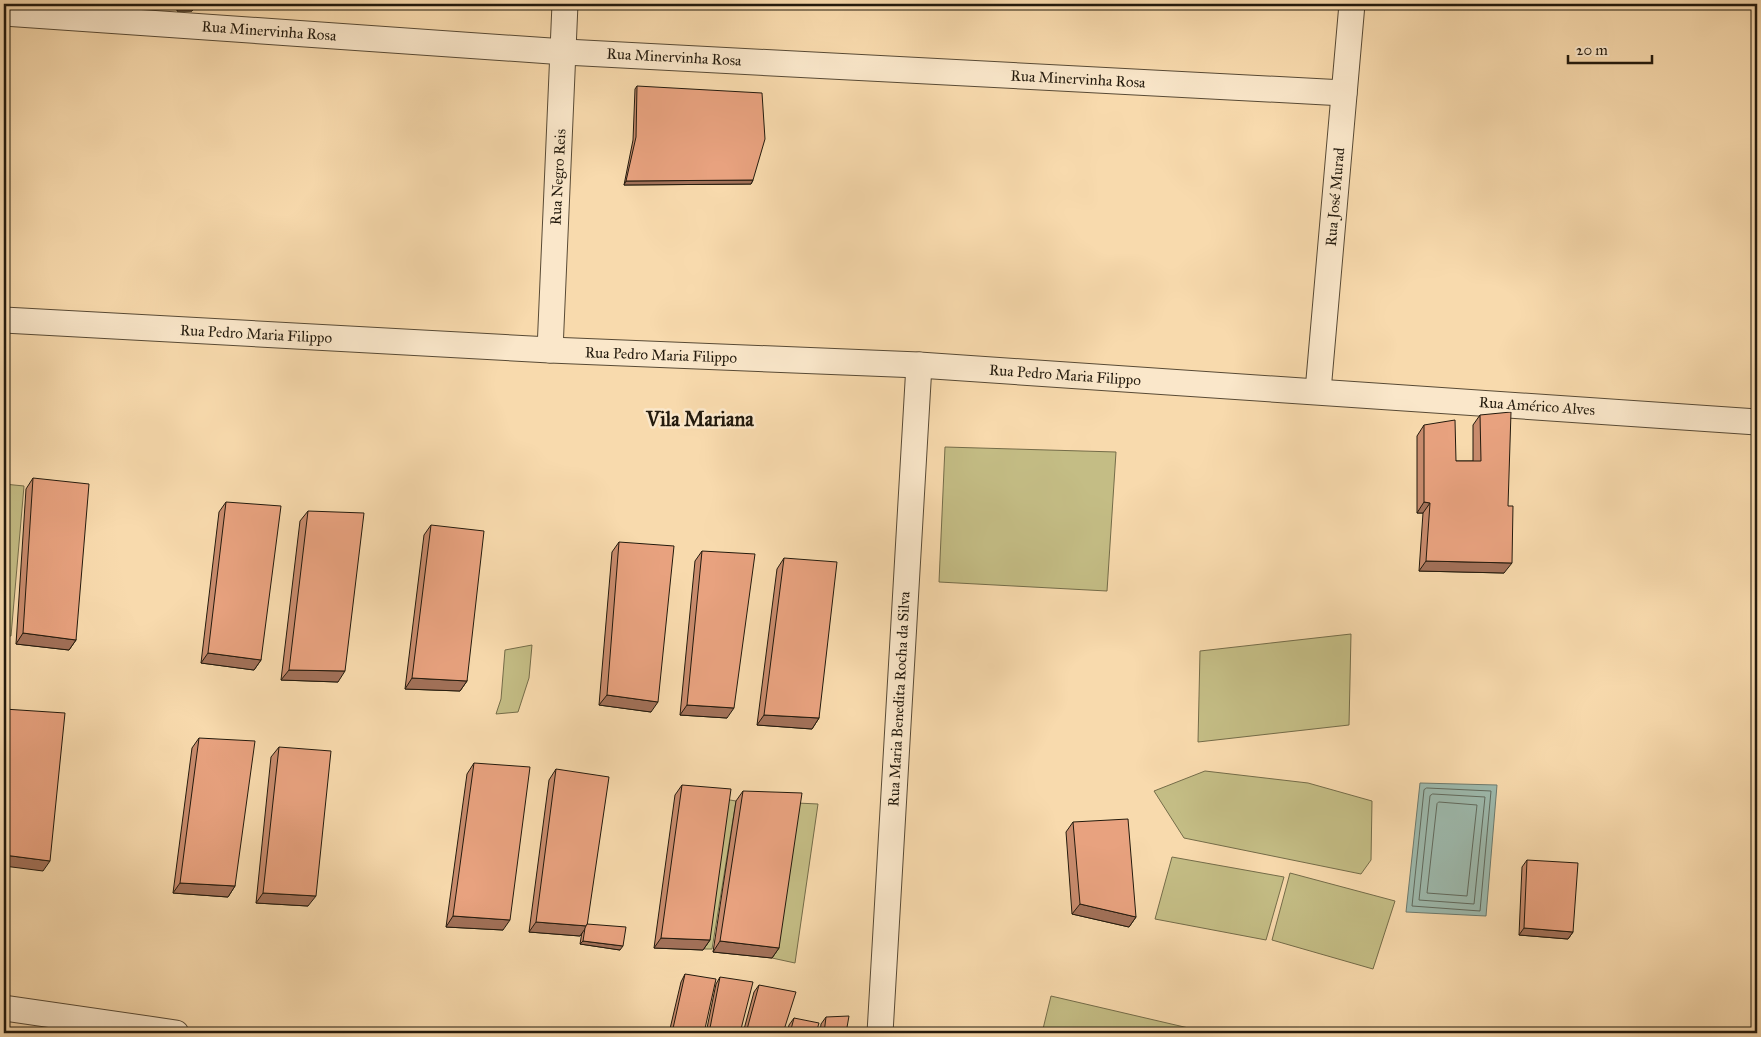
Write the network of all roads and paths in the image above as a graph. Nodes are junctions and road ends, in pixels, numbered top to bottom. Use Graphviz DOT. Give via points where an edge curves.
graph roads {
  1 [pos="565,4"];
  2 [pos="1352,4"];
  3 [pos="4,13"];
  4 [pos="564,52"];
  5 [pos="1344,93"];
  6 [pos="4,320"];
  7 [pos="550,350"];
  8 [pos="919,365"];
  9 [pos="1318,391"];
  10 [pos="1757,422"];
  11 [pos="4,1008"];
  12 [pos="176,1033"];
  13 [pos="880,1033"];
  1 -- 4 [label="street, Rua Negro Reis"];
  2 -- 5 [label="street, Rua José Murad"];
  3 -- 4 [label="street, Rua Minervinha Rosa"];
  4 -- 5 [label="street, Rua Minervinha Rosa"];
  4 -- 7 [label="street, Rua Negro Reis"];
  5 -- 9 [label="street, Rua José Murad"];
  6 -- 7 [label="street, Rua Pedro Maria Filippo"];
  7 -- 8 [label="street, Rua Pedro Maria Filippo"];
  8 -- 9 [label="street, Rua Pedro Maria Filippo"];
  8 -- 13 [label="street, Rua Maria Benedita Rocha da Silva"];
  9 -- 10 [label="street, Rua Américo Alves"];
  11 -- 12 [label="street"];
}
